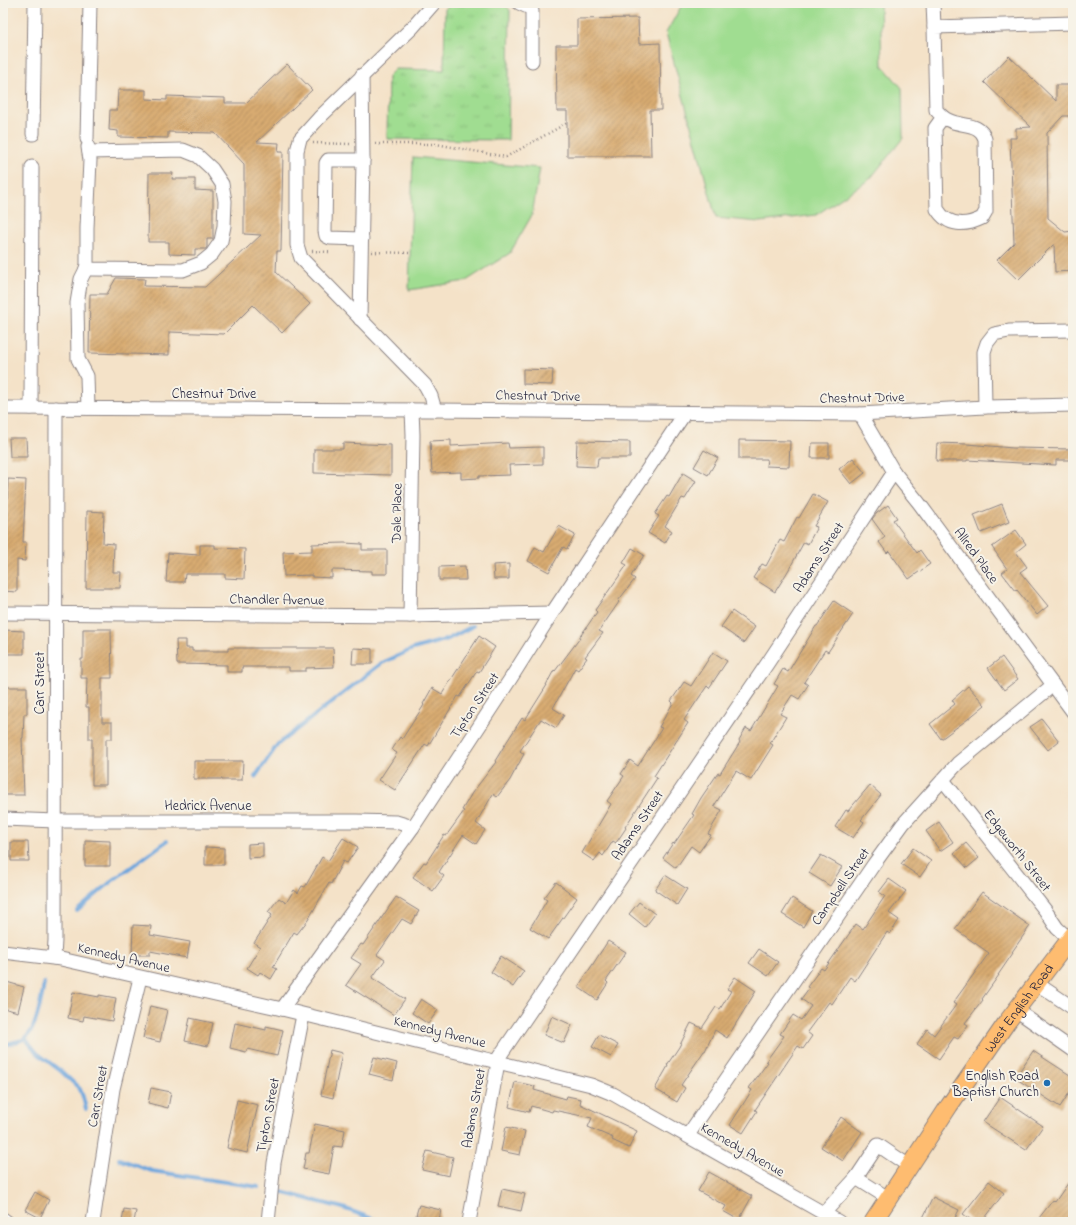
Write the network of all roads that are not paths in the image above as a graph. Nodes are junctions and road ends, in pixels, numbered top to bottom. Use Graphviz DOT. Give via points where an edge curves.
graph roads {
  1 [pos="35,3"];
  2 [pos="90,3"];
  3 [pos="434,3"];
  4 [pos="519,3"];
  5 [pos="933,3"];
  6 [pos="1073,23"];
  7 [pos="934,27"];
  8 [pos="532,61"];
  9 [pos="362,75"];
  10 [pos="942,117"];
  11 [pos="33,134"];
  12 [pos="88,146"];
  13 [pos="363,160"];
  14 [pos="32,167"];
  15 [pos="362,239"];
  16 [pos="86,268"];
  17 [pos="360,319"];
  18 [pos="1073,330"];
  19 [pos="1073,405"];
  20 [pos="985,407"];
  21 [pos="3,408"];
  22 [pos="31,408"];
  23 [pos="56,408"];
  24 [pos="88,408"];
  25 [pos="412,410"];
  26 [pos="435,410"];
  27 [pos="685,413"];
  28 [pos="860,414"];
  29 [pos="894,472"];
  30 [pos="3,613"];
  31 [pos="55,613"];
  32 [pos="552,613"];
  33 [pos="410,616"];
  34 [pos="1053,684"];
  35 [pos="1073,712"];
  36 [pos="943,780"];
  37 [pos="3,819"];
  38 [pos="56,821"];
  39 [pos="413,827"];
  40 [pos="1071,937"];
  41 [pos="3,952"];
  42 [pos="54,958"];
  43 [pos="140,978"];
  44 [pos="1036,983"];
  45 [pos="1073,1008"];
  46 [pos="282,1010"];
  47 [pos="1016,1010"];
  48 [pos="303,1014"];
  49 [pos="1073,1050"];
  50 [pos="498,1062"];
  51 [pos="688,1135"];
  52 [pos="909,1166"];
  53 [pos="856,1178"];
  54 [pos="888,1198"];
  55 [pos="824,1213"];
  56 [pos="3,1219"];
  57 [pos="7,1222"];
  58 [pos="93,1222"];
  59 [pos="268,1222"];
  60 [pos="469,1222"];
  61 [pos="839,1222"];
  62 [pos="873,1222"];
  1 -- 11 [label="street"];
  2 -- 12 [label="street"];
  3 -- 9 [label="street" via="413,27"];
  4 -- 8 [label="street" via="532,11"];
  5 -- 7 [label="street"];
  6 -- 7 [label="street"];
  7 -- 10 [label="street" via="936,110"];
  9 -- 13 [label="street"];
  9 -- 17 [label="street" via="300,139 297,151 298,251 306,264"];
  10 -- 10 [label="street" via="978,128 983,132 985,139 986,211 982,218 965,224 951,223 940,215 937,209 935,128"];
  12 -- 16 [label="street" via="90,160"];
  12 -- 16 [label="street" via="183,150 198,156 212,169 222,184 225,201 221,241 212,254 201,263 183,270"];
  13 -- 15 [label="street"];
  13 -- 15 [label="street" via="328,160 325,210 326,236"];
  14 -- 22 [label="street"];
  15 -- 17 [label="street"];
  16 -- 24 [label="street" via="81,279 77,302 79,363 87,376"];
  17 -- 26 [label="street" via="425,385"];
  18 -- 20 [label="street" via="1009,331 994,334 984,352"];
  19 -- 20 [label="street, Chestnut Drive"];
  20 -- 28 [label="street, Chestnut Drive"];
  21 -- 22 [label="street, Chestnut Drive"];
  22 -- 23 [label="street, Chestnut Drive"];
  23 -- 24 [label="street, Chestnut Drive"];
  23 -- 31 [label="street, Carr Street"];
  24 -- 25 [label="street, Chestnut Drive"];
  25 -- 26 [label="street, Chestnut Drive"];
  25 -- 33 [label="street, Dale Place"];
  26 -- 27 [label="street, Chestnut Drive"];
  27 -- 28 [label="street, Chestnut Drive"];
  27 -- 32 [label="street, Tipton Street"];
  28 -- 29 [label="street, Allred Place"];
  29 -- 34 [label="street, Allred Place"];
  29 -- 50 [label="street, Adams Street"];
  30 -- 31 [label="street, Chandler Avenue"];
  31 -- 33 [label="street, Chandler Avenue"];
  31 -- 38 [label="street, Carr Street"];
  32 -- 33 [label="street, Chandler Avenue"];
  32 -- 39 [label="street, Tipton Street"];
  34 -- 35 [label="street, Allred Place"];
  34 -- 36 [label="street, Campbell Street" via="958,763"];
  36 -- 40 [label="street, Edgeworth Street" via="1057,928"];
  36 -- 51 [label="street, Campbell Street" via="903,824 874,864"];
  37 -- 38 [label="street, Hedrick Avenue"];
  38 -- 39 [label="street, Hedrick Avenue" via="356,821 396,822"];
  38 -- 42 [label="street, Carr Street"];
  39 -- 46 [label="street, Tipton Street"];
  40 -- 44 [label="main road, West English Road"];
  41 -- 42 [label="street, Kennedy Avenue"];
  42 -- 43 [label="street, Kennedy Avenue"];
  43 -- 46 [label="street, Kennedy Avenue"];
  43 -- 58 [label="street, Carr Street" via="113,1088"];
  44 -- 45 [label="street"];
  44 -- 47 [label="main road, West English Road"];
  46 -- 48 [label="street, Kennedy Avenue"];
  47 -- 49 [label="street"];
  47 -- 52 [label="main road, West English Road"];
  48 -- 50 [label="street, Kennedy Avenue"];
  48 -- 59 [label="street, Tipton Street" via="274,1163"];
  50 -- 51 [label="street, Kennedy Avenue" via="591,1085 613,1094"];
  50 -- 60 [label="street, Adams Street"];
  51 -- 55 [label="street, Kennedy Avenue"];
  52 -- 53 [label="street" via="878,1145"];
  52 -- 54 [label="main road, West English Road"];
  53 -- 54 [label="street"];
  53 -- 55 [label="street"];
  54 -- 62 [label="main road, West English Road"];
  55 -- 61 [label="street, Kennedy Avenue"];
  56 -- 57 [label="street"];
}
